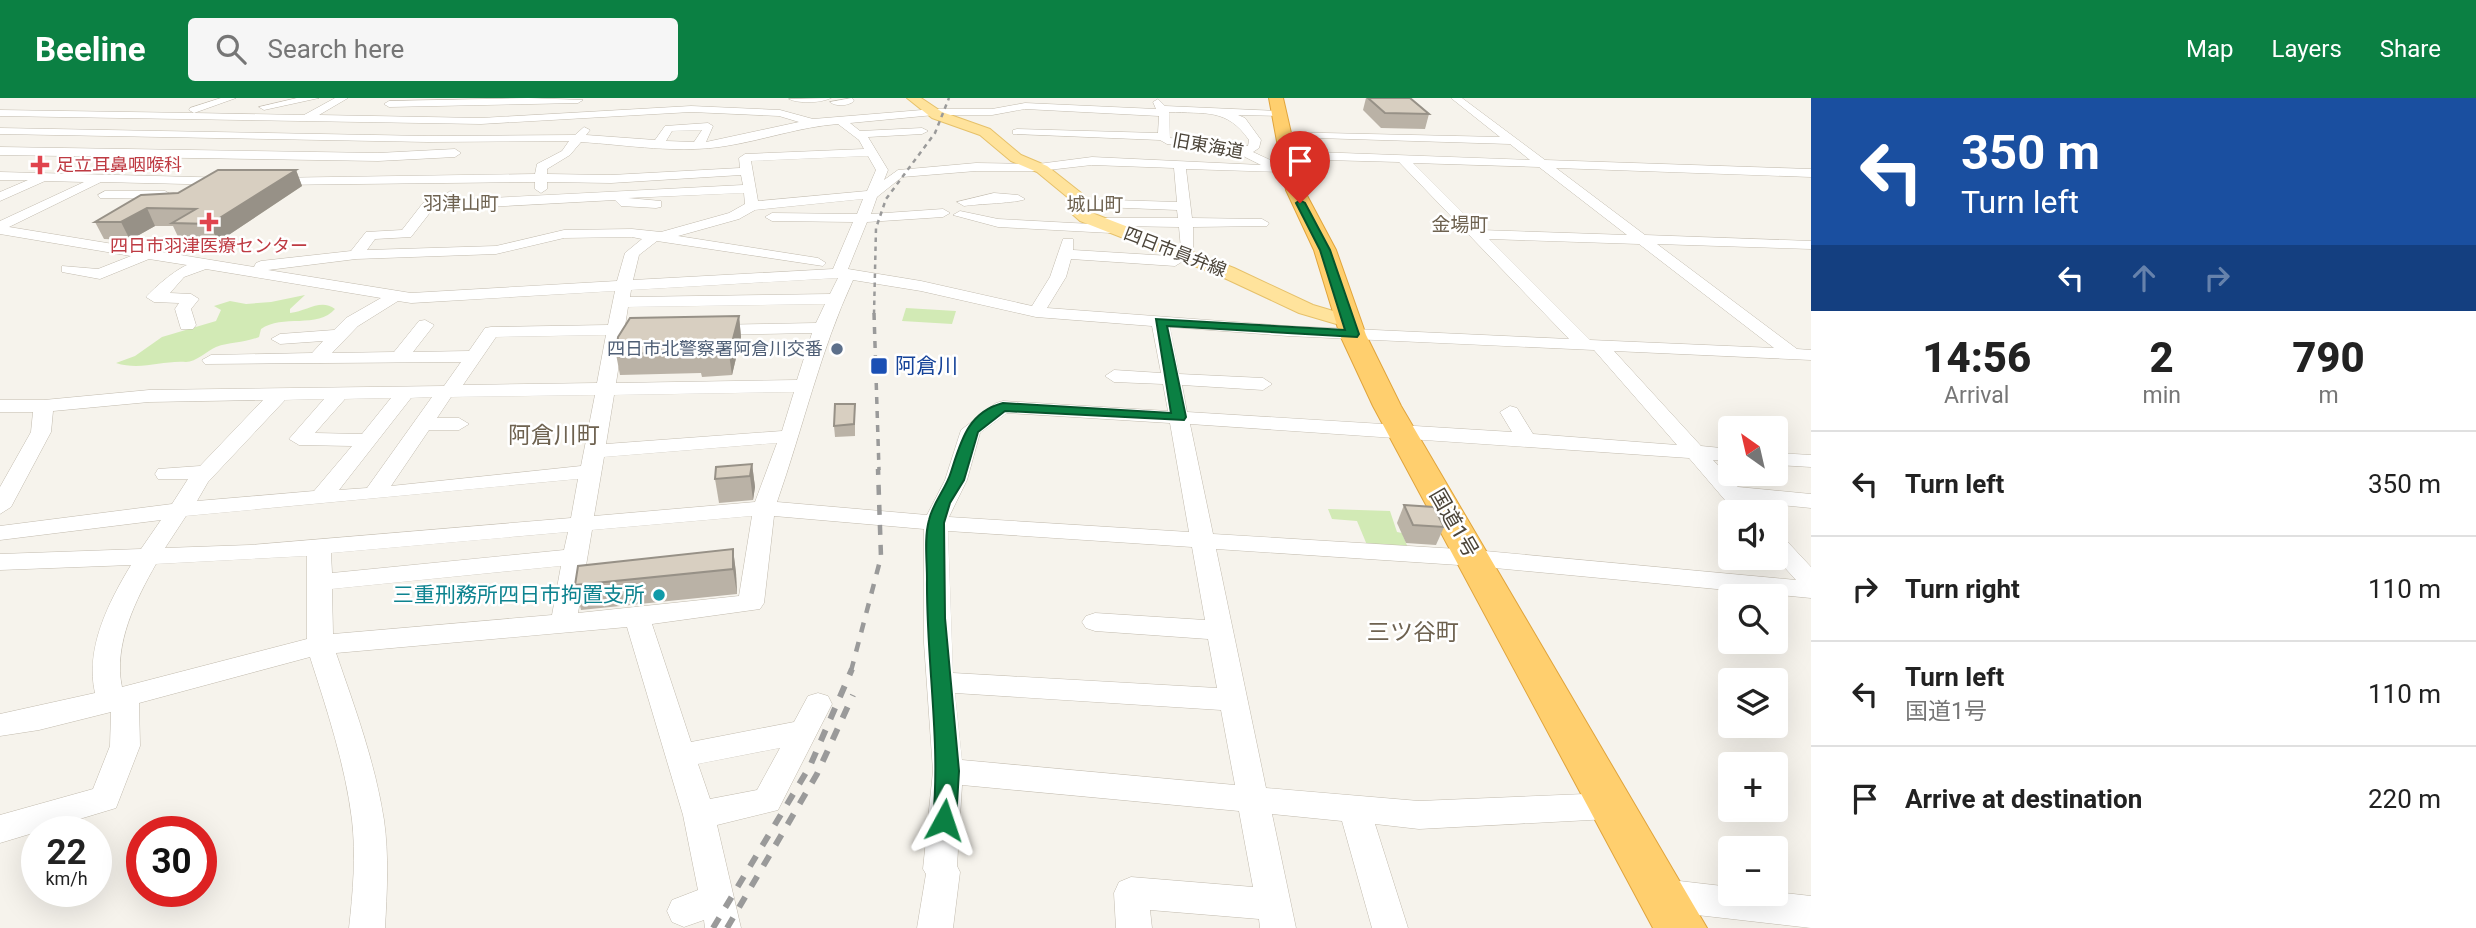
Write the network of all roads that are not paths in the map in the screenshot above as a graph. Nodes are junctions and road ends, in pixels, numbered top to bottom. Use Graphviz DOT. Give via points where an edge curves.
graph roads {
  1 [pos="231,98"];
  2 [pos="262,98"];
  3 [pos="314,98"];
  4 [pos="758,98"];
  5 [pos="847,98"];
  6 [pos="913,98"];
  7 [pos="990,98"];
  8 [pos="1456,98"];
  9 [pos="531,99"];
  10 [pos="578,99"];
  11 [pos="831,99"];
  12 [pos="339,100"];
  13 [pos="794,100"];
  14 [pos="415,101"];
  15 [pos="482,101"];
  16 [pos="42,102"];
  17 [pos="99,102"];
  18 [pos="156,102"];
  19 [pos="360,103"];
  20 [pos="374,103"];
  21 [pos="1065,103"];
  22 [pos="893,105"];
  23 [pos="1216,105"];
  24 [pos="1020,106"];
  25 [pos="1278,106"];
  26 [pos="1161,107"];
  27 [pos="760,112"];
  28 [pos="934,112"];
  29 [pos="997,112"];
  30 [pos="3,114"];
  31 [pos="68,114"];
  32 [pos="236,114"];
  33 [pos="125,115"];
  34 [pos="905,115"];
  35 [pos="175,116"];
  36 [pos="582,116"];
  37 [pos="305,118"];
  38 [pos="390,119"];
  39 [pos="454,120"];
  40 [pos="507,120"];
  41 [pos="525,120"];
  42 [pos="839,121"];
  43 [pos="811,123"];
  44 [pos="0,131"];
  45 [pos="922,131"];
  46 [pos="22,132"];
  47 [pos="1017,132"];
  48 [pos="118,133"];
  49 [pos="194,134"];
  50 [pos="859,134"];
  51 [pos="1036,134"];
  52 [pos="1285,134"];
  53 [pos="271,136"];
  54 [pos="359,137"];
  55 [pos="1163,137"];
  56 [pos="579,138"];
  57 [pos="428,139"];
  58 [pos="499,139"];
  59 [pos="0,140"];
  60 [pos="1516,141"];
  61 [pos="659,142"];
  62 [pos="730,142"];
  63 [pos="697,146"];
  64 [pos="570,149"];
  65 [pos="0,150"];
  66 [pos="1242,151"];
  67 [pos="60,152"];
  68 [pos="872,152"];
  69 [pos="154,153"];
  70 [pos="293,156"];
  71 [pos="328,156"];
  72 [pos="402,156"];
  73 [pos="1402,159"];
  74 [pos="235,161"];
  75 [pos="674,162"];
  76 [pos="548,163"];
  77 [pos="1286,164"];
  78 [pos="1546,164"];
  79 [pos="746,165"];
  80 [pos="1180,165"];
  81 [pos="127,166"];
  82 [pos="1036,166"];
  83 [pos="212,167"];
  84 [pos="0,170"];
  85 [pos="355,171"];
  86 [pos="381,171"];
  87 [pos="1811,173"];
  88 [pos="0,176"];
  89 [pos="45,177"];
  90 [pos="466,177"];
  91 [pos="101,178"];
  92 [pos="503,178"];
  93 [pos="369,179"];
  94 [pos="540,179"];
  95 [pos="583,179"];
  96 [pos="611,179"];
  97 [pos="191,180"];
  98 [pos="256,181"];
  99 [pos="307,181"];
  100 [pos="749,189"];
  101 [pos="874,193"];
  102 [pos="105,195"];
  103 [pos="165,195"];
  104 [pos="622,196"];
  105 [pos="0,197"];
  106 [pos="585,198"];
  107 [pos="1018,198"];
  108 [pos="981,199"];
  109 [pos="536,201"];
  110 [pos="489,203"];
  111 [pos="656,204"];
  112 [pos="442,205"];
  113 [pos="752,206"];
  114 [pos="1184,206"];
  115 [pos="140,210"];
  116 [pos="943,213"];
  117 [pos="674,216"];
  118 [pos="734,216"];
  119 [pos="863,217"];
  120 [pos="1076,218"];
  121 [pos="983,219"];
  122 [pos="569,221"];
  123 [pos="1097,222"];
  124 [pos="705,223"];
  125 [pos="0,228"];
  126 [pos="1187,228"];
  127 [pos="1257,228"];
  128 [pos="995,230"];
  129 [pos="1118,230"];
  130 [pos="104,231"];
  131 [pos="1010,233"];
  132 [pos="1474,234"];
  133 [pos="660,236"];
  134 [pos="1644,240"];
  135 [pos="81,244"];
  136 [pos="1811,245"];
  137 [pos="746,250"];
  138 [pos="1065,254"];
  139 [pos="1182,254"];
  140 [pos="146,255"];
  141 [pos="356,255"];
  142 [pos="1130,258"];
  143 [pos="204,264"];
  144 [pos="686,267"];
  145 [pos="67,269"];
  146 [pos="236,269"];
  147 [pos="843,272"];
  148 [pos="1119,278"];
  149 [pos="623,294"];
  150 [pos="396,296"];
  151 [pos="447,298"];
  152 [pos="835,299"];
  153 [pos="1036,312"];
  154 [pos="1160,322"];
  155 [pos="187,325"];
  156 [pos="822,328"];
  157 [pos="1351,328"];
  158 [pos="697,330"];
  159 [pos="621,331"];
  160 [pos="336,338"];
  161 [pos="280,339"];
  162 [pos="412,341"];
  163 [pos="1593,345"];
  164 [pos="1807,355"];
  165 [pos="475,356"];
  166 [pos="399,357"];
  167 [pos="316,358"];
  168 [pos="211,360"];
  169 [pos="1114,376"];
  170 [pos="1172,379"];
  171 [pos="1263,384"];
  172 [pos="804,386"];
  173 [pos="606,390"];
  174 [pos="447,392"];
  175 [pos="405,393"];
  176 [pos="280,394"];
  177 [pos="339,394"];
  178 [pos="0,406"];
  179 [pos="44,406"];
  180 [pos="1510,412"];
  181 [pos="1179,417"];
  182 [pos="423,424"];
  183 [pos="459,424"];
  184 [pos="1401,430"];
  185 [pos="790,436"];
  186 [pos="367,440"];
  187 [pos="1528,440"];
  188 [pos="1696,453"];
  189 [pos="1718,454"];
  190 [pos="1788,460"];
  191 [pos="592,461"];
  192 [pos="1811,461"];
  193 [pos="204,472"];
  194 [pos="166,474"];
  195 [pos="1732,493"];
  196 [pos="374,494"];
  197 [pos="320,499"];
  198 [pos="1738,500"];
  199 [pos="1811,501"];
  200 [pos="0,507"];
  201 [pos="764,508"];
  202 [pos="180,510"];
  203 [pos="936,523"];
  204 [pos="580,524"];
  205 [pos="0,533"];
  206 [pos="1204,539"];
  207 [pos="319,547"];
  208 [pos="148,556"];
  209 [pos="1788,556"];
  210 [pos="574,557"];
  211 [pos="1474,558"];
  212 [pos="0,562"];
  213 [pos="320,582"];
  214 [pos="1811,582"];
  215 [pos="1811,590"];
  216 [pos="637,617"];
  217 [pos="1095,622"];
  218 [pos="563,624"];
  219 [pos="1218,631"];
  220 [pos="320,645"];
  221 [pos="941,682"];
  222 [pos="118,699"];
  223 [pos="1233,700"];
  224 [pos="818,704"];
  225 [pos="0,725"];
  226 [pos="804,732"];
  227 [pos="679,756"];
  228 [pos="948,771"];
  229 [pos="1252,801"];
  230 [pos="1609,806"];
  231 [pos="1355,810"];
  232 [pos="698,815"];
  233 [pos="0,829"];
  234 [pos="1672,907"];
  235 [pos="684,911"];
  236 [pos="1811,912"];
  237 [pos="719,914"];
  238 [pos="1275,916"];
  239 [pos="367,928"];
  240 [pos="935,928"];
  241 [pos="1134,928"];
  242 [pos="1390,928"];
  243 [pos="1707,928"];
  1 -- 35 [label="street"];
  2 -- 32 [label="street"];
  3 -- 32 [label="street"];
  4 -- 27 [label="street"];
  5 -- 11 [label="street" via="849,101"];
  6 -- 28 [label="main road, 四日市員弁線"];
  7 -- 29 [label="street"];
  8 -- 60 [label="street"];
  9 -- 10 [label="street"];
  9 -- 15 [label="street"];
  9 -- 40 [label="street"];
  10 -- 36 [label="street"];
  11 -- 13 [label="street"];
  11 -- 42 [label="street"];
  12 -- 19 [label="street"];
  12 -- 37 [label="street"];
  14 -- 15 [label="street"];
  14 -- 20 [label="street"];
  14 -- 38 [label="street"];
  15 -- 39 [label="street"];
  16 -- 30 [label="street"];
  17 -- 31 [label="street"];
  18 -- 33 [label="street"];
  21 -- 24 [label="street"];
  21 -- 26 [label="street"];
  22 -- 34 [label="street"];
  23 -- 25 [label="street"];
  23 -- 26 [label="street"];
  23 -- 66 [label="street" via="1241,120 1253,136 1254,146"];
  24 -- 29 [label="street"];
  24 -- 51 [label="street"];
  25 -- 52 [label="highway, 国道1号"];
  26 -- 55 [label="street, 旧東海道"];
  27 -- 36 [label="street" via="670,109 626,117"];
  27 -- 43 [label="street"];
  28 -- 29 [label="street"];
  28 -- 34 [label="street"];
  28 -- 82 [label="main road, 四日市員弁線" via="985,132 1016,158"];
  30 -- 31 [label="street"];
  31 -- 33 [label="street"];
  31 -- 46 [label="street"];
  32 -- 35 [label="street"];
  32 -- 37 [label="street"];
  32 -- 49 [label="street"];
  33 -- 35 [label="street"];
  34 -- 42 [label="street"];
  35 -- 48 [label="street"];
  36 -- 41 [label="street"];
  36 -- 56 [label="street" via="586,127"];
  37 -- 38 [label="street"];
  37 -- 53 [label="street"];
  38 -- 39 [label="street"];
  38 -- 54 [label="street"];
  39 -- 40 [label="street"];
  39 -- 57 [label="street"];
  40 -- 41 [label="street"];
  41 -- 58 [label="street"];
  42 -- 43 [label="street"];
  42 -- 50 [label="street"];
  43 -- 62 [label="street" via="745,133"];
  44 -- 46 [label="street"];
  45 -- 50 [label="street"];
  46 -- 48 [label="street"];
  46 -- 59 [label="street"];
  47 -- 51 [label="street"];
  48 -- 49 [label="street"];
  48 -- 67 [label="street"];
  49 -- 53 [label="street"];
  49 -- 69 [label="street"];
  50 -- 68 [label="street"];
  51 -- 55 [label="street"];
  52 -- 60 [label="street"];
  52 -- 77 [label="highway, 国道1号"];
  53 -- 54 [label="street"];
  53 -- 74 [label="street"];
  54 -- 57 [label="street"];
  54 -- 71 [label="street"];
  55 -- 66 [label="street, 旧東海道" via="1175,144"];
  56 -- 58 [label="street"];
  56 -- 61 [label="street"];
  56 -- 64 [label="street"];
  57 -- 58 [label="street"];
  57 -- 72 [label="street"];
  60 -- 78 [label="street"];
  61 -- 63 [label="street"];
  61 -- 63 [label="street" via="669,128 708,126"];
  62 -- 63 [label="street"];
  62 -- 79 [label="street" via="744,148"];
  64 -- 72 [label="street"];
  64 -- 76 [label="street"];
  65 -- 67 [label="street"];
  66 -- 77 [label="street, 旧東海道"];
  67 -- 69 [label="street"];
  67 -- 84 [label="street"];
  68 -- 79 [label="street"];
  68 -- 101 [label="street" via="882,170"];
  69 -- 74 [label="street"];
  69 -- 81 [label="street"];
  70 -- 71 [label="street"];
  70 -- 74 [label="street"];
  70 -- 98 [label="street"];
  71 -- 72 [label="street"];
  71 -- 99 [label="street"];
  72 -- 86 [label="street"];
  73 -- 77 [label="street"];
  73 -- 78 [label="street"];
  73 -- 132 [label="street"];
  74 -- 83 [label="street"];
  75 -- 79 [label="street"];
  76 -- 90 [label="street" via="482,163"];
  76 -- 94 [label="street" via="541,167"];
  77 -- 80 [label="street"];
  77 -- 157 [label="highway, 国道1号" via="1325,250"];
  78 -- 87 [label="street"];
  78 -- 134 [label="street"];
  79 -- 96 [label="street"];
  79 -- 100 [label="street"];
  80 -- 82 [label="street" via="1092,161"];
  80 -- 114 [label="street"];
  81 -- 83 [label="street"];
  81 -- 91 [label="street"];
  82 -- 101 [label="street" via="898,174"];
  82 -- 120 [label="main road, 四日市員弁線"];
  83 -- 97 [label="street"];
  85 -- 86 [label="street"];
  86 -- 93 [label="street"];
  88 -- 89 [label="street"];
  89 -- 91 [label="street"];
  89 -- 105 [label="street"];
  90 -- 92 [label="street"];
  90 -- 93 [label="street"];
  90 -- 112 [label="street"];
  91 -- 97 [label="street"];
  91 -- 125 [label="street"];
  92 -- 94 [label="street"];
  92 -- 110 [label="street"];
  93 -- 99 [label="street"];
  94 -- 95 [label="street"];
  94 -- 109 [label="street"];
  95 -- 96 [label="street"];
  95 -- 106 [label="street"];
  96 -- 104 [label="street"];
  97 -- 98 [label="street"];
  97 -- 103 [label="street"];
  98 -- 99 [label="street"];
  100 -- 104 [label="street"];
  100 -- 113 [label="street"];
  101 -- 113 [label="street"];
  101 -- 119 [label="street"];
  102 -- 103 [label="street"];
  103 -- 115 [label="street"];
  104 -- 106 [label="street"];
  104 -- 111 [label="street" via="623,204"];
  106 -- 109 [label="street"];
  106 -- 122 [label="street"];
  107 -- 108 [label="street"];
  108 -- 121 [label="street"];
  108 -- 121 [label="street" via="962,209"];
  109 -- 110 [label="street"];
  110 -- 112 [label="street"];
  112 -- 141 [label="street" via="428,206 406,234 371,235"];
  113 -- 118 [label="street"];
  114 -- 120 [label="street"];
  114 -- 126 [label="street"];
  116 -- 119 [label="street"];
  117 -- 124 [label="street"];
  118 -- 119 [label="street"];
  118 -- 124 [label="street"];
  119 -- 147 [label="street"];
  120 -- 123 [label="main road, 四日市員弁線"];
  120 -- 128 [label="street"];
  120 -- 129 [label="street"];
  120 -- 138 [label="street"];
  121 -- 128 [label="street"];
  122 -- 133 [label="street"];
  122 -- 141 [label="street" via="496,250"];
  123 -- 126 [label="street"];
  123 -- 129 [label="main road, 四日市員弁線"];
  124 -- 133 [label="street"];
  125 -- 135 [label="street"];
  126 -- 127 [label="street"];
  126 -- 139 [label="street"];
  128 -- 131 [label="street"];
  129 -- 139 [label="main road, 四日市員弁線"];
  130 -- 135 [label="street"];
  132 -- 134 [label="street"];
  132 -- 163 [label="street"];
  133 -- 137 [label="street"];
  133 -- 149 [label="street" via="632,253"];
  134 -- 136 [label="street"];
  134 -- 164 [label="street"];
  135 -- 140 [label="street"];
  137 -- 144 [label="street" via="730,267"];
  137 -- 147 [label="street"];
  138 -- 142 [label="street"];
  138 -- 153 [label="street" via="1058,277"];
  139 -- 142 [label="street" via="1175,261"];
  139 -- 157 [label="main road, 四日市員弁線"];
  140 -- 143 [label="street"];
  140 -- 145 [label="street" via="100,274"];
  141 -- 146 [label="street"];
  142 -- 148 [label="street"];
  143 -- 146 [label="street"];
  143 -- 155 [label="street" via="178,274 154,297 191,299 183,309"];
  146 -- 150 [label="street"];
  147 -- 149 [label="street" via="803,272"];
  147 -- 152 [label="street"];
  147 -- 153 [label="street"];
  149 -- 151 [label="street"];
  149 -- 152 [label="street"];
  149 -- 159 [label="street"];
  150 -- 151 [label="street"];
  150 -- 160 [label="street" via="352,322"];
  151 -- 162 [label="street"];
  152 -- 156 [label="street"];
  153 -- 154 [label="street"];
  154 -- 157 [label="street"];
  154 -- 170 [label="street"];
  156 -- 158 [label="street"];
  156 -- 172 [label="street"];
  157 -- 163 [label="street"];
  157 -- 184 [label="highway, 国道1号"];
  159 -- 165 [label="street" via="491,332"];
  159 -- 173 [label="street"];
  160 -- 161 [label="street"];
  160 -- 162 [label="street"];
  160 -- 167 [label="street"];
  162 -- 166 [label="street"];
  163 -- 164 [label="street"];
  163 -- 188 [label="street"];
  165 -- 166 [label="street"];
  165 -- 174 [label="street"];
  166 -- 167 [label="street"];
  167 -- 168 [label="street"];
  167 -- 176 [label="street"];
  169 -- 170 [label="street"];
  170 -- 171 [label="street"];
  170 -- 181 [label="street"];
  172 -- 173 [label="street"];
  172 -- 185 [label="street"];
  173 -- 174 [label="street"];
  173 -- 191 [label="street"];
  174 -- 175 [label="street"];
  174 -- 182 [label="street"];
  175 -- 177 [label="street"];
  175 -- 186 [label="street"];
  176 -- 177 [label="street"];
  176 -- 179 [label="street" via="149,396"];
  176 -- 193 [label="street"];
  177 -- 186 [label="street" via="299,439"];
  178 -- 179 [label="street"];
  179 -- 200 [label="street" via="41,432"];
  180 -- 187 [label="street"];
  181 -- 184 [label="street"];
  181 -- 203 [label="street" via="995,410 971,430 956,480"];
  181 -- 206 [label="street"];
  182 -- 183 [label="street"];
  182 -- 196 [label="street"];
  184 -- 187 [label="street"];
  184 -- 211 [label="highway, 国道1号"];
  185 -- 191 [label="street"];
  185 -- 201 [label="street"];
  186 -- 197 [label="street"];
  187 -- 188 [label="street"];
  188 -- 189 [label="street"];
  188 -- 195 [label="street"];
  190 -- 192 [label="street"];
  191 -- 196 [label="street"];
  191 -- 204 [label="street"];
  193 -- 194 [label="street"];
  193 -- 202 [label="street"];
  195 -- 198 [label="street"];
  195 -- 199 [label="street"];
  196 -- 197 [label="street"];
  197 -- 202 [label="street"];
  201 -- 203 [label="street"];
  201 -- 204 [label="street"];
  201 -- 216 [label="street" via="751,603"];
  202 -- 205 [label="street"];
  202 -- 208 [label="street"];
  203 -- 206 [label="street"];
  203 -- 221 [label="street" via="934,592"];
  204 -- 207 [label="street"];
  204 -- 210 [label="street"];
  206 -- 211 [label="street"];
  206 -- 219 [label="street"];
  207 -- 208 [label="street"];
  207 -- 213 [label="street"];
  208 -- 212 [label="street"];
  208 -- 222 [label="street" via="120,609 106,668"];
  209 -- 214 [label="street"];
  210 -- 213 [label="street"];
  210 -- 218 [label="street"];
  211 -- 215 [label="street"];
  211 -- 230 [label="highway, 国道1号"];
  213 -- 220 [label="street"];
  216 -- 218 [label="street"];
  216 -- 227 [label="street"];
  217 -- 219 [label="street"];
  218 -- 220 [label="street"];
  219 -- 223 [label="street"];
  220 -- 222 [label="street"];
  220 -- 239 [label="street" via="352,744 368,821"];
  221 -- 223 [label="street"];
  221 -- 228 [label="street"];
  222 -- 225 [label="street"];
  222 -- 233 [label="street" via="125,746 105,799"];
  223 -- 229 [label="street"];
  224 -- 226 [label="street"];
  226 -- 227 [label="street"];
  226 -- 232 [label="street" via="767,801"];
  227 -- 232 [label="street"];
  228 -- 229 [label="street"];
  228 -- 240 [label="street"];
  229 -- 231 [label="street"];
  229 -- 238 [label="street"];
  230 -- 231 [label="street" via="1419,815"];
  230 -- 234 [label="highway, 国道1号"];
  231 -- 242 [label="street"];
  232 -- 237 [label="street"];
  234 -- 236 [label="street"];
  234 -- 243 [label="street"];
  235 -- 237 [label="street"];
  238 -- 241 [label="street" via="1131,892"];
}
